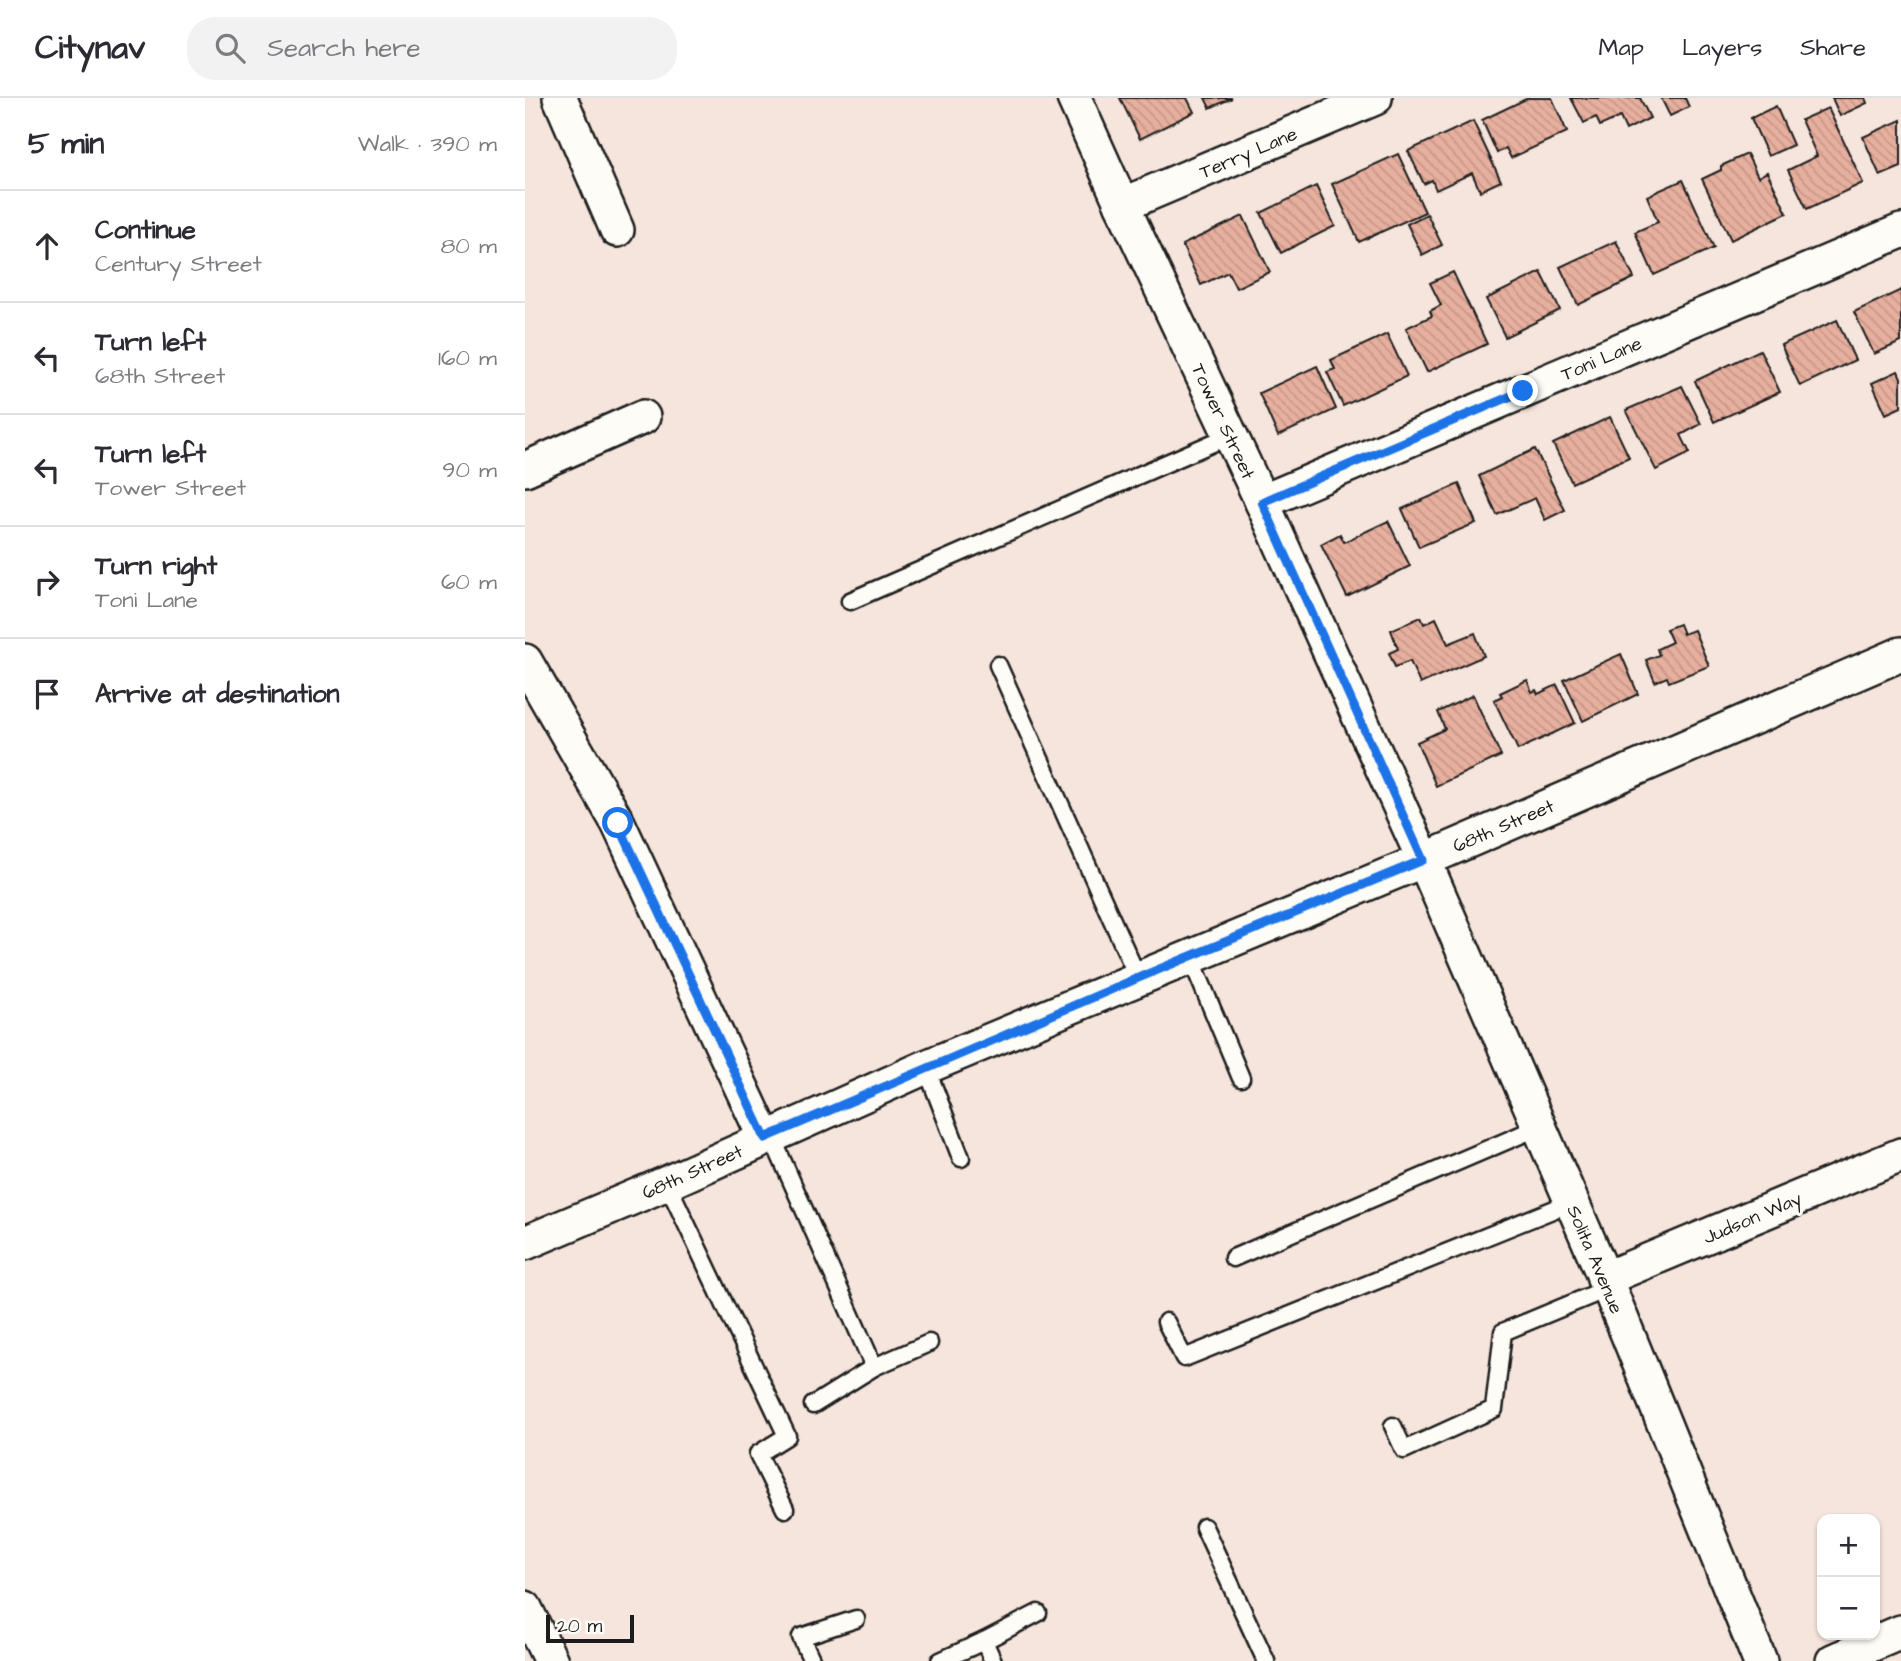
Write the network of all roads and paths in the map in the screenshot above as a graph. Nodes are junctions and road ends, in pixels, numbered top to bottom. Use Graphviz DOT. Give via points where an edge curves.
graph roads {
  1 [pos="560,98"];
  2 [pos="1074,98"];
  3 [pos="1375,98"];
  4 [pos="1122,205"];
  5 [pos="617,230"];
  6 [pos="1901,231"];
  7 [pos="643,417"];
  8 [pos="1231,435"];
  9 [pos="525,469"];
  10 [pos="1262,502"];
  11 [pos="850,601"];
  12 [pos="1901,654"];
  13 [pos="525,661"];
  14 [pos="998,666"];
  15 [pos="1423,860"];
  16 [pos="1190,956"];
  17 [pos="1138,978"];
  18 [pos="926,1067"];
  19 [pos="1241,1077"];
  20 [pos="1539,1127"];
  21 [pos="768,1136"];
  22 [pos="1901,1156"];
  23 [pos="961,1158"];
  24 [pos="667,1183"];
  25 [pos="1571,1202"];
  26 [pos="525,1243"];
  27 [pos="1233,1258"];
  28 [pos="1606,1284"];
  29 [pos="1166,1322"];
  30 [pos="929,1343"];
  31 [pos="874,1367"];
  32 [pos="813,1405"];
  33 [pos="1393,1426"];
  34 [pos="785,1509"];
  35 [pos="1205,1527"];
  36 [pos="525,1608"];
  37 [pos="1038,1613"];
  38 [pos="856,1619"];
  39 [pos="1901,1632"];
  40 [pos="984,1641"];
  41 [pos="551,1661"];
  42 [pos="812,1661"];
  43 [pos="940,1661"];
  44 [pos="993,1661"];
  45 [pos="1266,1661"];
  46 [pos="1761,1661"];
  47 [pos="1833,1661"];
  1 -- 5 [label="street"];
  2 -- 4 [label="street, Tower Street"];
  3 -- 4 [label="street, Terry Lane"];
  4 -- 8 [label="street, Tower Street"];
  6 -- 10 [label="street, Toni Lane"];
  7 -- 9 [label="street"];
  8 -- 10 [label="street, Tower Street"];
  8 -- 11 [label="lane"];
  10 -- 15 [label="street, Tower Street"];
  12 -- 15 [label="street, 68th Street"];
  13 -- 21 [label="street" via="618,823"];
  14 -- 17 [label="lane"];
  15 -- 16 [label="street, 68th Street"];
  15 -- 20 [label="street, Solita Avenue"];
  16 -- 17 [label="street, 68th Street"];
  16 -- 19 [label="lane"];
  17 -- 18 [label="street, 68th Street"];
  18 -- 21 [label="street, 68th Street"];
  18 -- 23 [label="lane"];
  20 -- 25 [label="street, Solita Avenue"];
  20 -- 27 [label="lane"];
  21 -- 24 [label="street, 68th Street"];
  21 -- 31 [label="lane"];
  22 -- 28 [label="street, Judson Way"];
  24 -- 26 [label="street, 68th Street"];
  24 -- 34 [label="lane" via="787,1436 758,1454"];
  25 -- 28 [label="street, Solita Avenue"];
  25 -- 29 [label="lane" via="1184,1358"];
  28 -- 33 [label="lane" via="1503,1332 1494,1409 1404,1451"];
  28 -- 46 [label="street, Solita Avenue"];
  30 -- 31 [label="lane"];
  31 -- 32 [label="lane"];
  35 -- 45 [label="lane"];
  36 -- 41 [label="street"];
  37 -- 40 [label="lane"];
  38 -- 42 [label="lane" via="801,1637"];
  39 -- 47 [label="street"];
  40 -- 43 [label="lane"];
  40 -- 44 [label="lane"];
}
